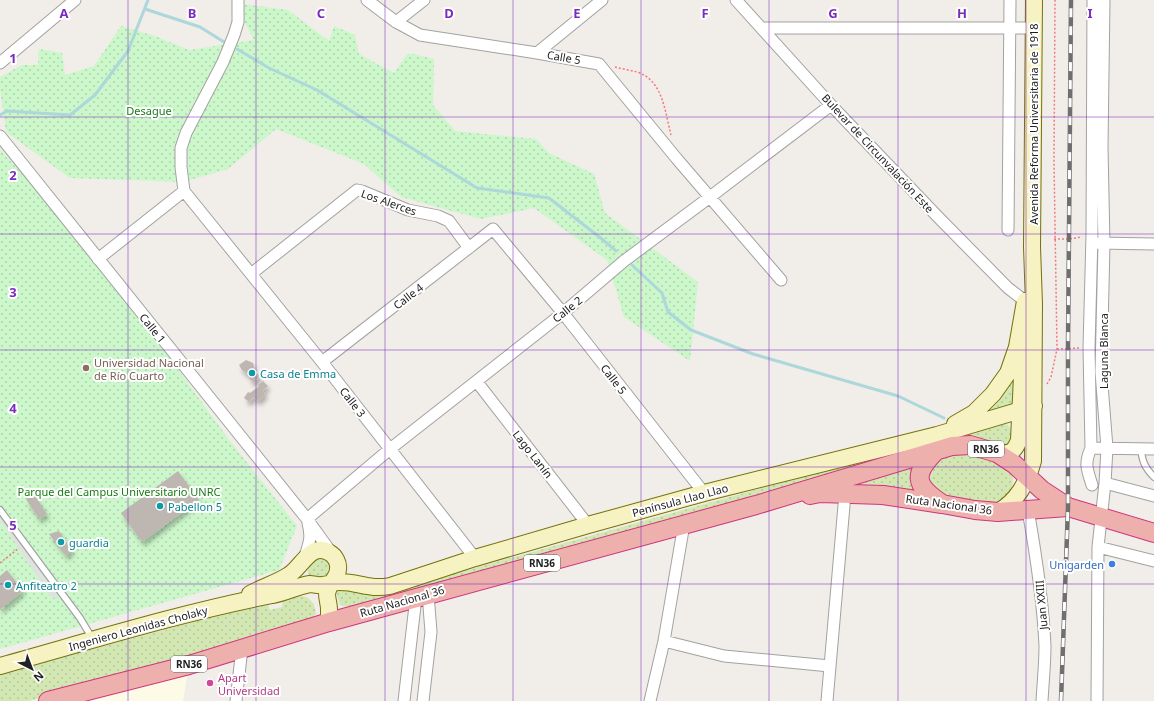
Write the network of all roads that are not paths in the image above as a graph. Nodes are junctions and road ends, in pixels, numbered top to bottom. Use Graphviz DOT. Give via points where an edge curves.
graph roads {
  1 [pos="75,0"];
  2 [pos="238,0"];
  3 [pos="367,0"];
  4 [pos="424,0"];
  5 [pos="602,0"];
  6 [pos="736,0"];
  7 [pos="1010,0"];
  8 [pos="1034,0"];
  9 [pos="1093,0"];
  10 [pos="1104,0"];
  11 [pos="374,4"];
  12 [pos="396,22"];
  13 [pos="762,28"];
  14 [pos="1010,28"];
  15 [pos="1034,28"];
  16 [pos="538,53"];
  17 [pos="0,63"];
  18 [pos="831,105"];
  19 [pos="0,136"];
  20 [pos="184,191"];
  21 [pos="710,198"];
  22 [pos="493,229"];
  23 [pos="1008,230"];
  24 [pos="1091,239"];
  25 [pos="1104,244"];
  26 [pos="1154,244"];
  27 [pos="1032,247"];
  28 [pos="469,248"];
  29 [pos="98,259"];
  30 [pos="251,274"];
  31 [pos="781,280"];
  32 [pos="1025,301"];
  33 [pos="562,313"];
  34 [pos="322,362"];
  35 [pos="477,382"];
  36 [pos="1027,408"];
  37 [pos="936,443"];
  38 [pos="1091,448"];
  39 [pos="1107,448"];
  40 [pos="390,449"];
  41 [pos="1141,449"];
  42 [pos="1154,449"];
  43 [pos="996,453"];
  44 [pos="1029,477"];
  45 [pos="1154,478"];
  46 [pos="1105,483"];
  47 [pos="1092,484"];
  48 [pos="704,493"];
  49 [pos="845,494"];
  50 [pos="1154,496"];
  51 [pos="756,504"];
  52 [pos="942,504"];
  53 [pos="1068,507"];
  54 [pos="0,510"];
  55 [pos="1028,510"];
  56 [pos="998,512"];
  57 [pos="1101,516"];
  58 [pos="307,519"];
  59 [pos="684,524"];
  60 [pos="588,525"];
  61 [pos="1154,533"];
  62 [pos="1098,547"];
  63 [pos="333,555"];
  64 [pos="475,558"];
  65 [pos="304,559"];
  66 [pos="1154,561"];
  67 [pos="425,574"];
  68 [pos="331,582"];
  69 [pos="312,584"];
  70 [pos="422,595"];
  71 [pos="230,603"];
  72 [pos="329,622"];
  73 [pos="94,640"];
  74 [pos="664,641"];
  75 [pos="242,648"];
  76 [pos="0,666"];
  77 [pos="830,666"];
  78 [pos="48,701"];
  79 [pos="236,701"];
  80 [pos="404,701"];
  81 [pos="423,701"];
  82 [pos="650,701"];
  83 [pos="827,701"];
  84 [pos="1042,701"];
  85 [pos="1097,701"];
  1 -- 17 [label="street"];
  2 -- 20 [label="street" via="238,22 234,35 181,148"];
  3 -- 11 [label="street, Calle 5"];
  4 -- 12 [label="street"];
  5 -- 16 [label="street"];
  6 -- 13 [label="street, Bulevar de Circunvalación Este"];
  7 -- 14 [label="street"];
  8 -- 15 [label="main road, Avenida Reforma Universitaria de 1918"];
  9 -- 24 [label="street, Laguna Blanca"];
  10 -- 25 [label="street, Laguna Blanca"];
  11 -- 12 [label="street, Calle 5"];
  12 -- 16 [label="street, Calle 5" via="420,35"];
  13 -- 14 [label="street"];
  13 -- 18 [label="street, Bulevar de Circunvalación Este"];
  14 -- 15 [label="street"];
  14 -- 23 [label="street"];
  15 -- 27 [label="main road, Avenida Reforma Universitaria de 1918"];
  16 -- 21 [label="street, Calle 5" via="599,64"];
  18 -- 21 [label="street, Calle 2"];
  18 -- 32 [label="street, Bulevar de Circunvalación Este" via="955,235 1008,288"];
  19 -- 29 [label="street, Calle 1"];
  20 -- 29 [label="street"];
  20 -- 30 [label="street, Calle 3"];
  21 -- 31 [label="street"];
  21 -- 33 [label="street, Calle 2" via="624,261"];
  22 -- 28 [label="street, Calle 4"];
  22 -- 33 [label="street, Calle 5"];
  24 -- 25 [label="street"];
  24 -- 38 [label="street, Laguna Blanca"];
  25 -- 26 [label="street"];
  25 -- 39 [label="street, Laguna Blanca" via="1101,372"];
  27 -- 32 [label="main road"];
  27 -- 36 [label="main road" via="1034,304"];
  28 -- 30 [label="street, Los Alerces" via="449,221 408,210 358,190"];
  28 -- 34 [label="street, Calle 4"];
  29 -- 58 [label="street, Calle 1"];
  30 -- 34 [label="street, Calle 3"];
  32 -- 36 [label="main road"];
  32 -- 37 [label="main road, Península Llao Llao" via="1017,347 1008,373 994,394"];
  33 -- 35 [label="street, Calle 2"];
  33 -- 48 [label="street, Calle 5"];
  34 -- 40 [label="street, Calle 3"];
  35 -- 40 [label="street, Calle 2"];
  35 -- 60 [label="street, Lago Lanín"];
  36 -- 37 [label="main road, Península Llao Llao"];
  36 -- 43 [label="main road" via="1017,447 1007,454"];
  36 -- 44 [label="main road" via="1033,461"];
  37 -- 43 [label="highway, Ruta Nacional 36 / RN36" via="952,446 970,445"];
  37 -- 48 [label="main road, Península Llao Llao"];
  37 -- 51 [label="highway, Ruta Nacional 36 / RN36"];
  37 -- 52 [label="highway, RN36" via="919,476 929,495"];
  38 -- 39 [label="street"];
  38 -- 47 [label="street, Laguna Blanca" via="1086,458"];
  39 -- 41 [label="street"];
  39 -- 46 [label="street, Laguna Blanca"];
  40 -- 58 [label="street, Calle 2"];
  40 -- 64 [label="street, Calle 3"];
  41 -- 42 [label="street"];
  41 -- 45 [label="lane" via="1146,469"];
  43 -- 44 [label="highway, Ruta Nacional 36 / RN36"];
  44 -- 53 [label="highway, Ruta Nacional 36 / RN36" via="1042,490"];
  44 -- 56 [label="main road" via="1013,501"];
  46 -- 50 [label="street"];
  46 -- 57 [label="street, Laguna Blanca"];
  48 -- 60 [label="main road, Península Llao Llao"];
  49 -- 51 [label="highway, Ruta Nacional 36 / RN36" via="820,493"];
  49 -- 52 [label="highway, Ruta Nacional 36 / RN36" via="882,494"];
  49 -- 77 [label="street"];
  51 -- 59 [label="highway, Ruta Nacional 36 / RN36"];
  52 -- 56 [label="highway, Ruta Nacional 36 / RN36"];
  53 -- 55 [label="highway, Ruta Nacional 36 / RN36"];
  53 -- 57 [label="highway, RN36"];
  54 -- 73 [label="lane"];
  55 -- 56 [label="highway, Ruta Nacional 36 / RN36"];
  55 -- 84 [label="street, Juan XXIII" via="1036,551 1045,647"];
  57 -- 61 [label="highway, RN36"];
  57 -- 62 [label="street, Laguna Blanca"];
  58 -- 63 [label="street, Calle 1"];
  58 -- 65 [label="street" via="310,541"];
  59 -- 70 [label="highway, Ruta Nacional 36 / RN36"];
  59 -- 74 [label="street"];
  60 -- 64 [label="main road, Península Llao Llao"];
  62 -- 66 [label="street"];
  62 -- 85 [label="street, Laguna Blanca"];
  63 -- 65 [label="main road" via="318,550"];
  63 -- 67 [label="main road, Península Llao Llao" via="347,569 370,580"];
  63 -- 68 [label="main road" via="338,570"];
  64 -- 67 [label="main road, Península Llao Llao"];
  65 -- 69 [label="main road" via="303,574"];
  65 -- 71 [label="main road" via="288,576"];
  67 -- 68 [label="main road, Península Llao Llao" via="379,588"];
  68 -- 69 [label="main road" via="323,586"];
  68 -- 72 [label="main road" via="327,593"];
  69 -- 71 [label="main road"];
  69 -- 72 [label="main road" via="321,612"];
  70 -- 72 [label="highway, Ruta Nacional 36 / RN36"];
  70 -- 80 [label="street"];
  70 -- 81 [label="street" via="431,632"];
  71 -- 73 [label="main road, Ingeniero Leonidas Cholaky"];
  72 -- 75 [label="highway, Ruta Nacional 36 / RN36"];
  73 -- 76 [label="main road, Ingeniero Leonidas Cholaky"];
  74 -- 77 [label="street" via="724,656"];
  74 -- 82 [label="street"];
  75 -- 78 [label="highway, Ruta Nacional 36 / RN36"];
  75 -- 79 [label="street"];
  77 -- 83 [label="street"];
}
